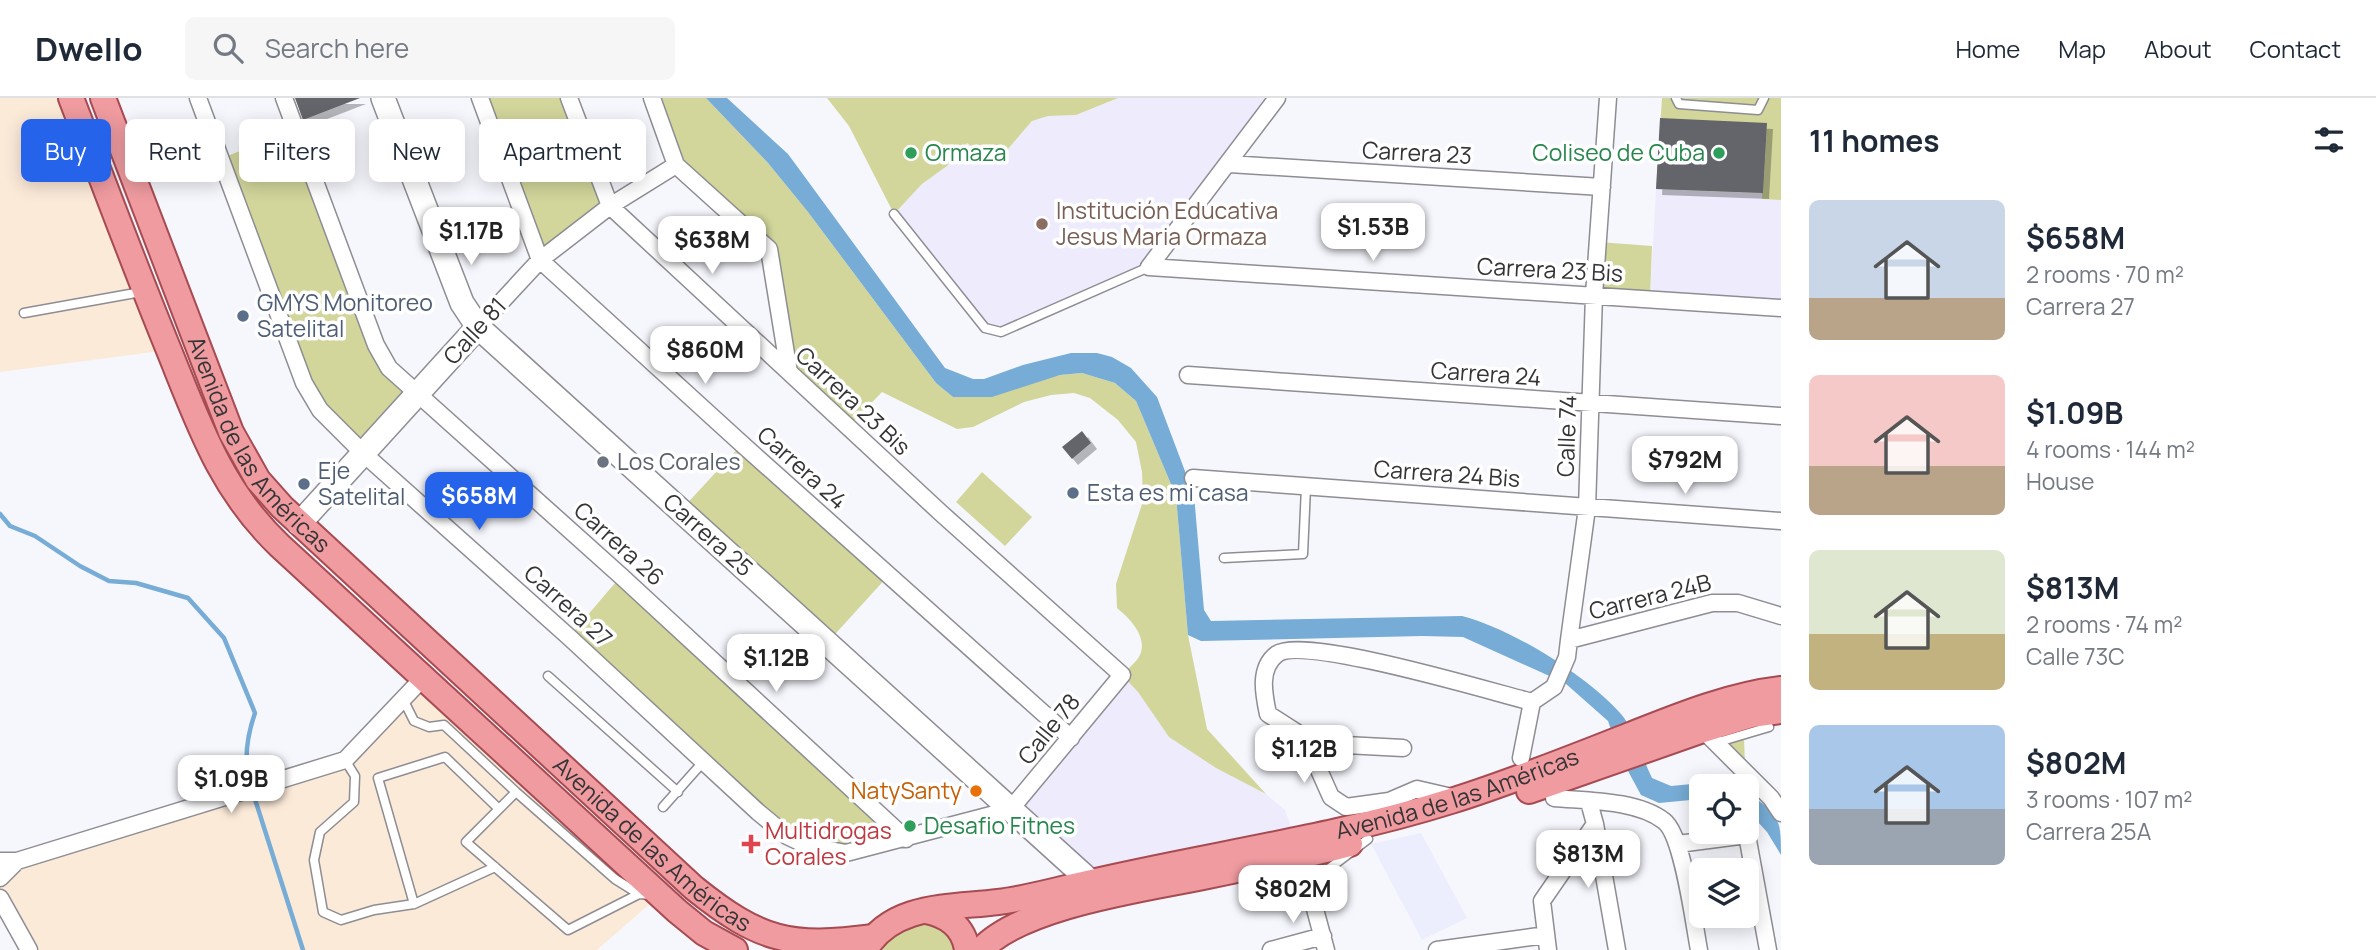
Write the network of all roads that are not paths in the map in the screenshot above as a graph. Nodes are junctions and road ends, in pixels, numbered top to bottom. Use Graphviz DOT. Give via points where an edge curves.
graph roads {
  1 [pos="71,98"];
  2 [pos="103,98"];
  3 [pos="198,98"];
  4 [pos="284,98"];
  5 [pos="383,98"];
  6 [pos="480,98"];
  7 [pos="569,98"];
  8 [pos="652,98"];
  9 [pos="1277,98"];
  10 [pos="1608,98"];
  11 [pos="1676,98"];
  12 [pos="1764,98"];
  13 [pos="1228,164"];
  14 [pos="676,165"];
  15 [pos="1602,187"];
  16 [pos="610,206"];
  17 [pos="894,215"];
  18 [pos="540,260"];
  19 [pos="1149,267"];
  20 [pos="144,291"];
  21 [pos="1594,295"];
  22 [pos="1781,308"];
  23 [pos="24,313"];
  24 [pos="478,327"];
  25 [pos="789,372"];
  26 [pos="1188,375"];
  27 [pos="419,394"];
  28 [pos="1591,404"];
  29 [pos="1781,416"];
  30 [pos="364,454"];
  31 [pos="1193,478"];
  32 [pos="1306,487"];
  33 [pos="1587,508"];
  34 [pos="1781,521"];
  35 [pos="299,524"];
  36 [pos="1224,558"];
  37 [pos="1781,616"];
  38 [pos="1569,640"];
  39 [pos="1122,675"];
  40 [pos="548,676"];
  41 [pos="423,678"];
  42 [pos="1781,689"];
  43 [pos="403,699"];
  44 [pos="1532,702"];
  45 [pos="1775,719"];
  46 [pos="1654,736"];
  47 [pos="1709,737"];
  48 [pos="1072,738"];
  49 [pos="1307,743"];
  50 [pos="1403,748"];
  51 [pos="1597,757"];
  52 [pos="1521,758"];
  53 [pos="345,760"];
  54 [pos="703,762"];
  55 [pos="516,792"];
  56 [pos="678,792"];
  57 [pos="1776,796"];
  58 [pos="1553,798"];
  59 [pos="1459,799"];
  60 [pos="1590,802"];
  61 [pos="663,807"];
  62 [pos="499,809"];
  63 [pos="1010,810"];
  64 [pos="1781,813"];
  65 [pos="1595,824"];
  66 [pos="906,839"];
  67 [pos="1678,844"];
  68 [pos="17,861"];
  69 [pos="0,862"];
  70 [pos="1303,866"];
  71 [pos="495,867"];
  72 [pos="677,873"];
  73 [pos="0,878"];
  74 [pos="1091,882"];
  75 [pos="1251,886"];
  76 [pos="649,895"];
  77 [pos="0,898"];
  78 [pos="414,905"];
  79 [pos="926,911"];
  80 [pos="1325,943"];
  81 [pos="1547,943"];
  82 [pos="870,944"];
  83 [pos="22,948"];
  84 [pos="735,950"];
  85 [pos="967,950"];
  86 [pos="981,950"];
  87 [pos="1271,950"];
  88 [pos="1437,950"];
  89 [pos="1618,950"];
  90 [pos="1699,950"];
  91 [pos="1768,950"];
  1 -- 20 [label="main road, Avenida de las Américas"];
  2 -- 35 [label="main road, Avenida de las Américas" via="231,432 258,480"];
  3 -- 30 [label="street, Carrera 27" via="304,383 320,410"];
  4 -- 27 [label="street, Carrera 26" via="376,345 389,368"];
  5 -- 24 [label="street, Carrera 25" via="462,303"];
  6 -- 18 [label="street, Carrera 24"];
  7 -- 16 [label="street, Carrera 23 Bis"];
  8 -- 14 [label="street"];
  9 -- 13 [label="street"];
  10 -- 15 [label="street, Calle 74"];
  11 -- 12 [label="lane" via="1679,104 1758,110"];
  13 -- 15 [label="street, Carrera 23"];
  13 -- 19 [label="street"];
  14 -- 16 [label="street, Calle 81"];
  14 -- 25 [label="street" via="769,249"];
  15 -- 21 [label="street, Calle 74"];
  16 -- 18 [label="street, Calle 81"];
  16 -- 25 [label="street, Carrera 23 Bis"];
  17 -- 19 [label="lane" via="985,328 1001,332"];
  18 -- 24 [label="street, Calle 81"];
  18 -- 48 [label="street, Carrera 24"];
  19 -- 21 [label="street, Carrera 23 Bis"];
  20 -- 23 [label="lane"];
  20 -- 41 [label="main road, Avenida de las Américas" via="206,441 236,496 261,528"];
  21 -- 22 [label="street, Carrera 23 Bis"];
  21 -- 28 [label="street, Calle 74"];
  24 -- 27 [label="street, Calle 81"];
  24 -- 63 [label="street, Carrera 25"];
  25 -- 39 [label="street, Carrera 23 Bis"];
  26 -- 28 [label="street, Carrera 24"];
  27 -- 30 [label="street, Calle 81"];
  27 -- 66 [label="street, Carrera 26"];
  28 -- 29 [label="street, Carrera 24"];
  28 -- 33 [label="street, Calle 74"];
  30 -- 35 [label="street, Calle 81"];
  30 -- 54 [label="street, Carrera 27"];
  31 -- 32 [label="street, Carrera 24 Bis"];
  32 -- 33 [label="street, Carrera 24 Bis"];
  32 -- 36 [label="lane" via="1303,554"];
  33 -- 34 [label="street, Carrera 24 Bis"];
  33 -- 38 [label="street, Calle 74"];
  35 -- 72 [label="main road, Avenida de las Américas"];
  37 -- 38 [label="street, Carrera 24B" via="1738,603 1712,603"];
  38 -- 44 [label="street, Calle 74" via="1555,687"];
  39 -- 48 [label="street, Calle 78"];
  40 -- 56 [label="lane"];
  41 -- 43 [label="street"];
  41 -- 72 [label="main road" via="451,686 629,848"];
  41 -- 76 [label="main road, Avenida de las Américas"];
  42 -- 46 [label="main road, Avenida de las Américas" via="1745,695"];
  43 -- 53 [label="street"];
  43 -- 55 [label="lane" via="414,721 429,727 444,725"];
  44 -- 49 [label="street" via="1374,661 1299,649 1278,653 1269,663 1262,688 1268,714"];
  44 -- 52 [label="street"];
  45 -- 47 [label="main road, Avenida de las Américas" via="1752,715"];
  46 -- 47 [label="main road, Avenida de las Américas"];
  46 -- 51 [label="main road, Avenida de las Américas"];
  47 -- 57 [label="street"];
  48 -- 63 [label="street, Calle 78"];
  49 -- 50 [label="street"];
  49 -- 59 [label="street" via="1331,797 1346,807 1389,801 1417,789"];
  51 -- 59 [label="main road, Avenida de las Américas"];
  51 -- 70 [label="main road, Avenida de las Américas" via="1462,815 1368,839"];
  53 -- 68 [label="street"];
  53 -- 78 [label="lane" via="355,776 354,802 320,832 314,860 323,912 341,920"];
  54 -- 56 [label="lane"];
  54 -- 66 [label="street, Carrera 27" via="787,836 806,845 846,853"];
  55 -- 62 [label="lane"];
  55 -- 76 [label="lane" via="615,879"];
  56 -- 61 [label="lane"];
  57 -- 64 [label="street"];
  58 -- 60 [label="street"];
  59 -- 74 [label="main road, Avenida de las Américas" via="1296,840"];
  60 -- 65 [label="street"];
  60 -- 67 [label="street" via="1622,804 1663,820"];
  62 -- 71 [label="lane" via="466,842"];
  62 -- 78 [label="lane" via="445,757 378,778"];
  63 -- 66 [label="street, Carrera 27"];
  63 -- 74 [label="street, Carrera 25"];
  65 -- 81 [label="street" via="1542,901"];
  65 -- 89 [label="street"];
  67 -- 90 [label="street"];
  67 -- 91 [label="street" via="1747,835"];
  68 -- 69 [label="street"];
  68 -- 73 [label="street"];
  70 -- 75 [label="lane"];
  70 -- 80 [label="street"];
  70 -- 86 [label="main road, Avenida de las Américas" via="1107,897 1010,927"];
  71 -- 76 [label="lane" via="568,930"];
  71 -- 78 [label="lane"];
  72 -- 82 [label="main road, Avenida de las Américas" via="736,920 761,932 787,940"];
  74 -- 79 [label="main road, Avenida de las Américas" via="1028,898"];
  76 -- 84 [label="main road, Avenida de las Américas"];
  77 -- 83 [label="street"];
  79 -- 82 [label="main road, Avenida de las Américas" via="894,920"];
  79 -- 85 [label="main road" via="951,920 961,931"];
  80 -- 87 [label="street"];
  81 -- 88 [label="street"];
}
